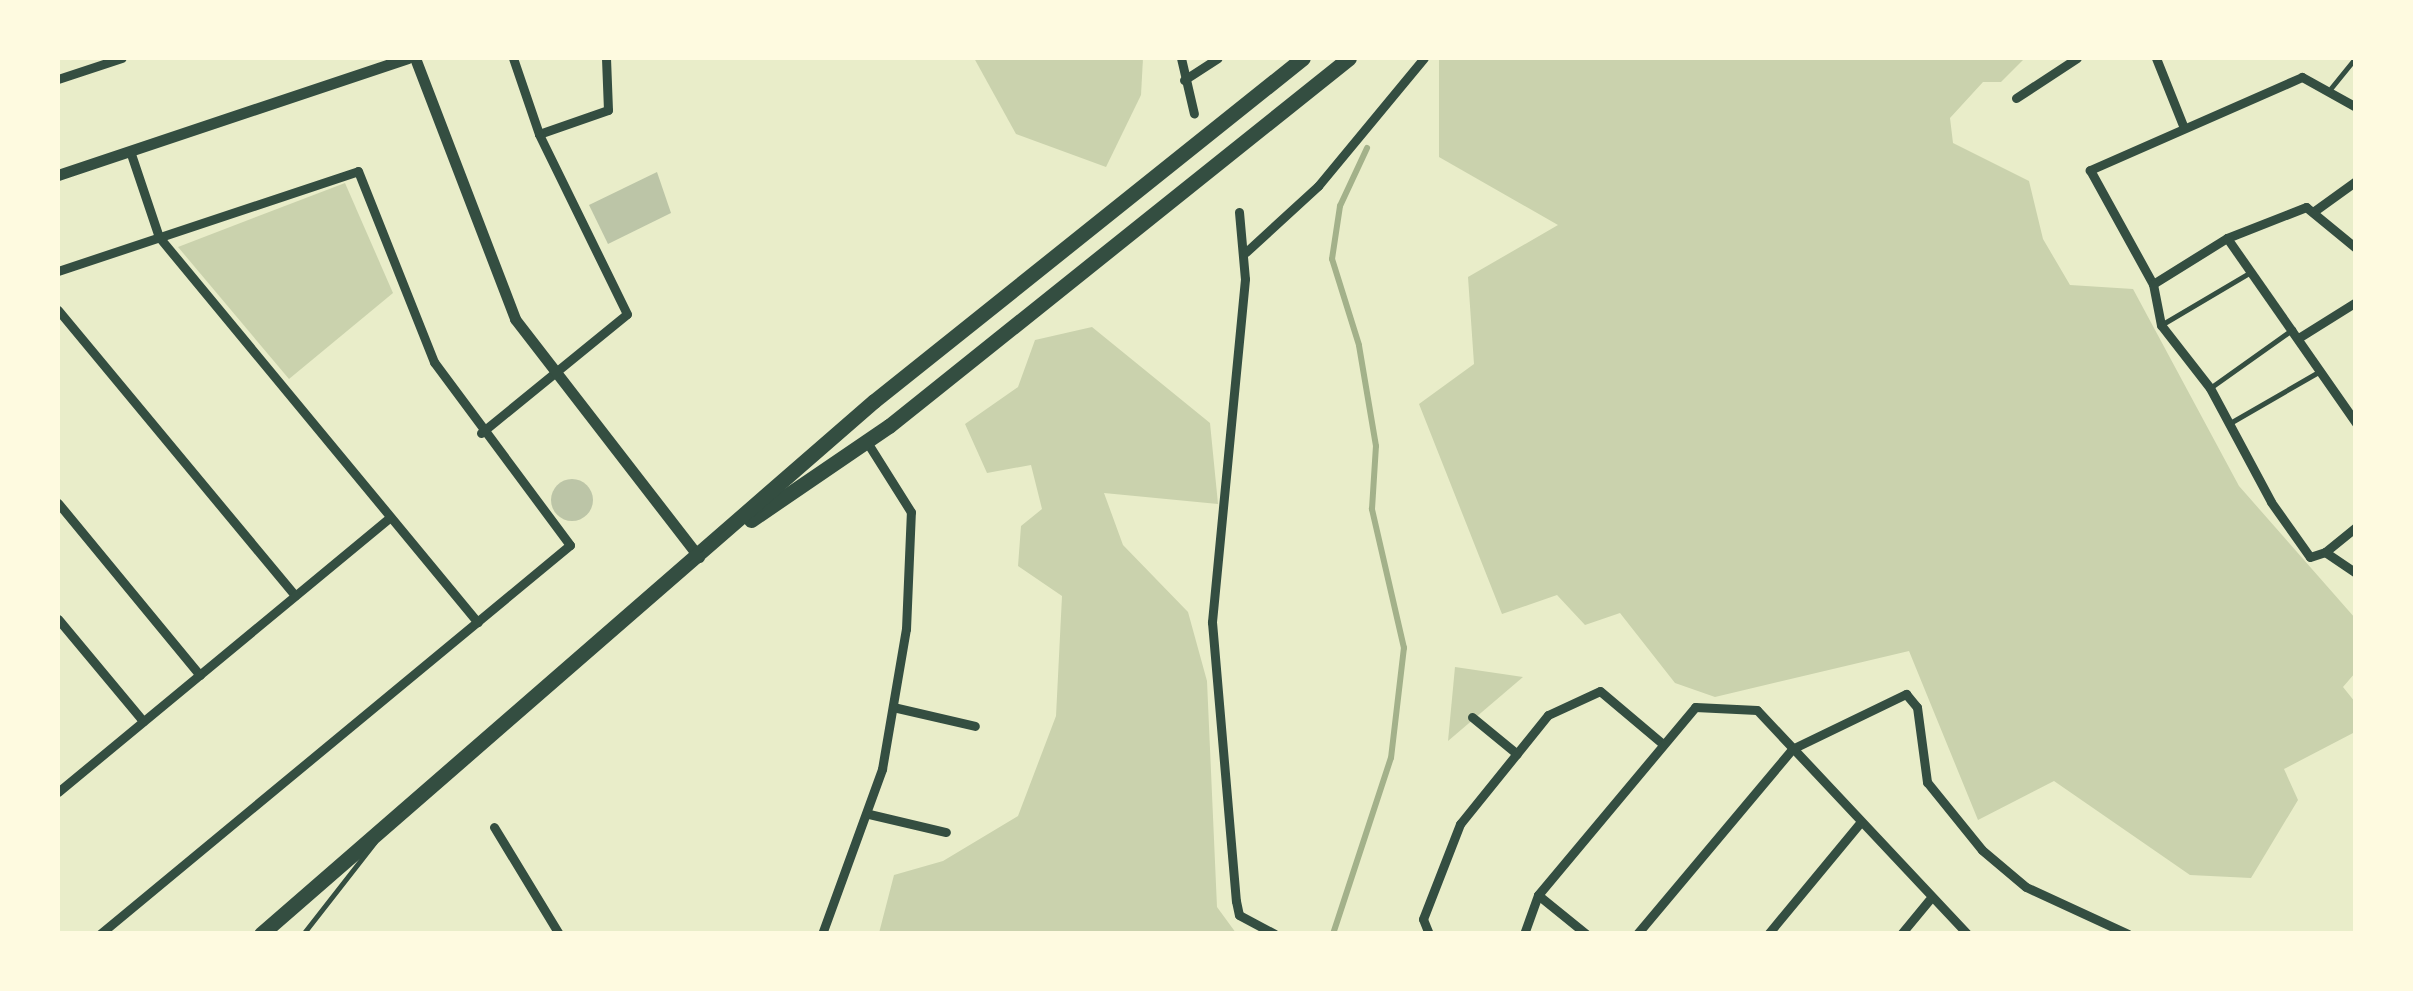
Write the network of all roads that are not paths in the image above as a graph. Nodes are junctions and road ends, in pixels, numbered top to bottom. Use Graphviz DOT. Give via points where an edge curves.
graph roads {
  1 [pos="122,58"];
  2 [pos="412,58"];
  3 [pos="513,58"];
  4 [pos="606,58"];
  5 [pos="1181,58"];
  6 [pos="1218,58"];
  7 [pos="1304,58"];
  8 [pos="1349,58"];
  9 [pos="1424,58"];
  10 [pos="2078,58"];
  11 [pos="2156,58"];
  12 [pos="2355,58"];
  13 [pos="58,79"];
  14 [pos="1184,80"];
  15 [pos="2331,88"];
  16 [pos="2016,98"];
  17 [pos="2356,107"];
  18 [pos="1194,114"];
  19 [pos="2184,128"];
  20 [pos="539,134"];
  21 [pos="130,151"];
  22 [pos="58,176"];
  23 [pos="2356,181"];
  24 [pos="1239,212"];
  25 [pos="2312,212"];
  26 [pos="159,237"];
  27 [pos="2227,238"];
  28 [pos="2356,248"];
  29 [pos="1246,252"];
  30 [pos="58,271"];
  31 [pos="2251,271"];
  32 [pos="2153,284"];
  33 [pos="2356,302"];
  34 [pos="58,310"];
  35 [pos="2161,324"];
  36 [pos="2296,333"];
  37 [pos="2322,369"];
  38 [pos="551,376"];
  39 [pos="2210,388"];
  40 [pos="2230,423"];
  41 [pos="2356,423"];
  42 [pos="481,434"];
  43 [pos="867,442"];
  44 [pos="58,502"];
  45 [pos="390,518"];
  46 [pos="2356,526"];
  47 [pos="2325,552"];
  48 [pos="698,556"];
  49 [pos="2356,573"];
  50 [pos="296,595"];
  51 [pos="58,618"];
  52 [pos="478,622"];
  53 [pos="200,675"];
  54 [pos="893,708"];
  55 [pos="1472,717"];
  56 [pos="143,721"];
  57 [pos="975,726"];
  58 [pos="1663,744"];
  59 [pos="1792,749"];
  60 [pos="1517,754"];
  61 [pos="58,792"];
  62 [pos="869,814"];
  63 [pos="388,823"];
  64 [pos="1860,824"];
  65 [pos="494,828"];
  66 [pos="946,832"];
  67 [pos="1538,895"];
  68 [pos="1928,900"];
  69 [pos="100,934"];
  70 [pos="261,934"];
  71 [pos="303,934"];
  72 [pos="559,934"];
  73 [pos="822,934"];
  74 [pos="1274,934"];
  75 [pos="1429,934"];
  76 [pos="1524,934"];
  77 [pos="1586,934"];
  78 [pos="1637,934"];
  79 [pos="1768,934"];
  80 [pos="1900,934"];
  81 [pos="1967,934"];
  82 [pos="2128,934"];
  1 -- 13 [label="street"];
  2 -- 21 [label="street"];
  2 -- 38 [label="street" via="489,267"];
  3 -- 20 [label="street"];
  4 -- 20 [label="street" via="608,110"];
  5 -- 14 [label="street"];
  6 -- 14 [label="street"];
  7 -- 48 [label="highway" via="874,402"];
  8 -- 43 [label="highway"];
  9 -- 29 [label="street" via="1318,186"];
  10 -- 16 [label="street"];
  11 -- 19 [label="street"];
  12 -- 15 [label="lane"];
  14 -- 18 [label="street"];
  15 -- 17 [label="street"];
  15 -- 19 [label="street" via="2302,77"];
  19 -- 32 [label="street" via="2090,170"];
  20 -- 38 [label="street" via="627,314"];
  21 -- 22 [label="street"];
  21 -- 26 [label="street"];
  23 -- 25 [label="street"];
  24 -- 29 [label="street"];
  25 -- 27 [label="street" via="2295,208"];
  25 -- 28 [label="street"];
  26 -- 30 [label="street"];
  26 -- 42 [label="street" via="358,170 422,339"];
  26 -- 45 [label="street"];
  27 -- 31 [label="street"];
  27 -- 32 [label="street"];
  29 -- 74 [label="street" via="1212,622 1236,901 1240,915"];
  31 -- 35 [label="lane"];
  31 -- 36 [label="street"];
  32 -- 35 [label="street"];
  33 -- 36 [label="street"];
  34 -- 50 [label="street"];
  35 -- 39 [label="street"];
  36 -- 37 [label="street"];
  36 -- 39 [label="lane"];
  37 -- 40 [label="lane"];
  37 -- 41 [label="street"];
  38 -- 42 [label="street"];
  38 -- 48 [label="street"];
  39 -- 40 [label="street"];
  40 -- 47 [label="street" via="2310,557"];
  42 -- 52 [label="street" via="570,545"];
  43 -- 48 [label="highway"];
  43 -- 54 [label="street" via="911,512"];
  44 -- 53 [label="street"];
  45 -- 50 [label="street"];
  45 -- 52 [label="street"];
  46 -- 47 [label="street"];
  47 -- 49 [label="street"];
  48 -- 63 [label="highway"];
  50 -- 53 [label="street"];
  51 -- 56 [label="street"];
  52 -- 69 [label="street"];
  53 -- 56 [label="street"];
  54 -- 57 [label="street"];
  54 -- 62 [label="street"];
  55 -- 60 [label="street"];
  56 -- 61 [label="street"];
  58 -- 59 [label="street" via="1695,707 1757,710"];
  58 -- 60 [label="street" via="1600,691 1548,715"];
  58 -- 67 [label="street"];
  59 -- 64 [label="street"];
  59 -- 78 [label="street"];
  59 -- 82 [label="street" via="1911,696 1928,782 1982,850 2026,886"];
  60 -- 75 [label="street" via="1460,824 1424,919"];
  62 -- 66 [label="street"];
  62 -- 73 [label="street"];
  63 -- 70 [label="highway"];
  63 -- 71 [label="lane" via="334,905"];
  64 -- 68 [label="street"];
  64 -- 79 [label="street"];
  65 -- 72 [label="street"];
  67 -- 76 [label="street"];
  67 -- 77 [label="street"];
  68 -- 80 [label="street"];
  68 -- 81 [label="street"];
}
